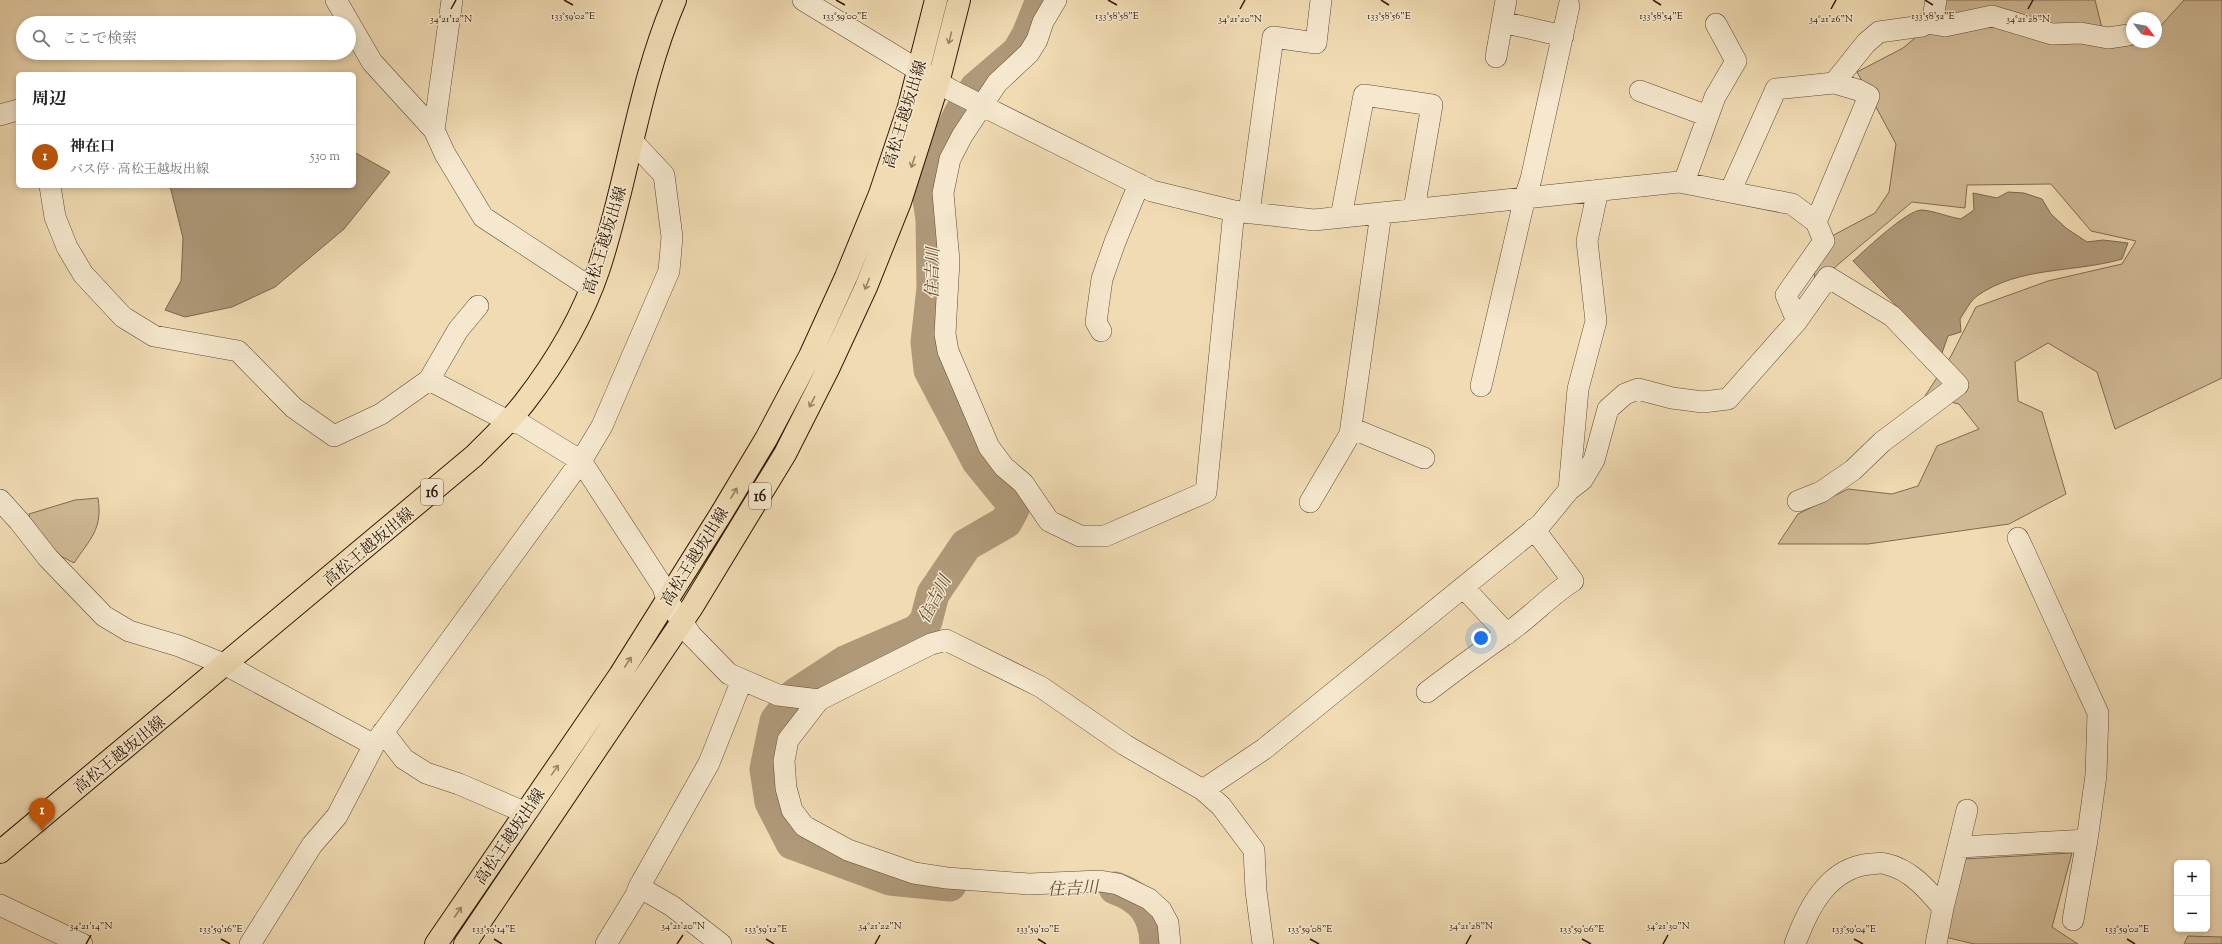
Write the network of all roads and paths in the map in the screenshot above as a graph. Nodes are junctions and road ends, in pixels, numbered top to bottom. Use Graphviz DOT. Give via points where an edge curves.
graph roads {
  1 [pos="336,0"];
  2 [pos="452,0"];
  3 [pos="675,0"];
  4 [pos="803,0"];
  5 [pos="936,0"];
  6 [pos="959,0"];
  7 [pos="1056,0"];
  8 [pos="1321,0"];
  9 [pos="1506,0"];
  10 [pos="1936,0"];
  11 [pos="1569,6"];
  12 [pos="345,16"];
  13 [pos="1502,22"];
  14 [pos="1927,23"];
  15 [pos="1716,24"];
  16 [pos="356,34"];
  17 [pos="2126,35"];
  18 [pos="1563,36"];
  19 [pos="1496,57"];
  20 [pos="918,70"];
  21 [pos="938,83"];
  22 [pos="1834,83"];
  23 [pos="1640,90"];
  24 [pos="972,101"];
  25 [pos="16,111"];
  26 [pos="0,115"];
  27 [pos="1708,116"];
  28 [pos="434,130"];
  29 [pos="632,141"];
  30 [pos="1684,182"];
  31 [pos="1139,184"];
  32 [pos="50,188"];
  33 [pos="1598,190"];
  34 [pos="1730,192"];
  35 [pos="1525,198"];
  36 [pos="1414,209"];
  37 [pos="1242,212"];
  38 [pos="1381,213"];
  39 [pos="1341,217"];
  40 [pos="1816,222"];
  41 [pos="591,288"];
  42 [pos="478,306"];
  43 [pos="1797,321"];
  44 [pos="1101,331"];
  45 [pos="429,380"];
  46 [pos="1481,386"];
  47 [pos="508,421"];
  48 [pos="1351,428"];
  49 [pos="1424,458"];
  50 [pos="581,461"];
  51 [pos="1569,490"];
  52 [pos="0,500"];
  53 [pos="1798,501"];
  54 [pos="1310,502"];
  55 [pos="1534,529"];
  56 [pos="2018,538"];
  57 [pos="1464,588"];
  58 [pos="667,600"];
  59 [pos="682,622"];
  60 [pos="1507,634"];
  61 [pos="226,665"];
  62 [pos="742,680"];
  63 [pos="1427,692"];
  64 [pos="819,700"];
  65 [pos="378,738"];
  66 [pos="1203,790"];
  67 [pos="1967,810"];
  68 [pos="524,812"];
  69 [pos="2087,840"];
  70 [pos="1959,847"];
  71 [pos="0,852"];
  72 [pos="639,887"];
  73 [pos="0,905"];
  74 [pos="1943,908"];
  75 [pos="2073,920"];
  76 [pos="82,944"];
  77 [pos="250,944"];
  78 [pos="436,944"];
  79 [pos="465,944"];
  80 [pos="606,944"];
  81 [pos="721,944"];
  82 [pos="1170,944"];
  83 [pos="1263,944"];
  84 [pos="1795,944"];
  85 [pos="1936,944"];
  1 -- 12 [label="street"];
  2 -- 28 [label="street"];
  3 -- 29 [label="main road, 高松王越坂出線 / 16" via="649,74"];
  4 -- 20 [label="street"];
  5 -- 20 [label="main road, 高松王越坂出線 / 16"];
  6 -- 21 [label="main road, 高松王越坂出線 / 16, one-way"];
  7 -- 24 [label="street" via="1028,53 997,83"];
  8 -- 37 [label="street" via="1316,42 1273,37"];
  9 -- 13 [label="street"];
  10 -- 14 [label="street" via="1933,18"];
  11 -- 18 [label="street"];
  13 -- 18 [label="street"];
  13 -- 19 [label="street"];
  14 -- 17 [label="street" via="1945,26 1992,16 2052,34 2081,33 2108,38"];
  14 -- 22 [label="street" via="1922,26 1879,32 1866,43"];
  15 -- 27 [label="street" via="1736,61 1715,97"];
  16 -- 28 [label="street" via="372,62"];
  18 -- 35 [label="street"];
  20 -- 21 [label="street"];
  58 -- 20 [label="main road, 高松王越坂出線 / 16, one-way" via="762,446 810,356 880,194"];
  21 -- 24 [label="street"];
  21 -- 59 [label="main road, 高松王越坂出線 / 16, one-way" via="900,202 866,287 829,367 785,454"];
  22 -- 34 [label="street" via="1776,89"];
  22 -- 40 [label="street" via="1869,96"];
  23 -- 27 [label="street"];
  24 -- 31 [label="street"];
  24 -- 37 [label="street" via="962,136 950,159 943,193 949,261 944,334 948,351 989,447 1004,467 1023,483 1049,521 1080,536 1105,536 1206,492"];
  25 -- 26 [label="street"];
  27 -- 30 [label="street"];
  28 -- 41 [label="street" via="445,154 483,217"];
  29 -- 41 [label="main road, 高松王越坂出線 / 16" via="599,270"];
  29 -- 50 [label="street" via="664,175 672,237 668,271 602,426"];
  30 -- 33 [label="street"];
  30 -- 34 [label="street"];
  31 -- 37 [label="street" via="1152,191"];
  31 -- 44 [label="street" via="1102,279 1096,322"];
  32 -- 45 [label="street" via="55,217 67,247 83,274 123,317 154,336 238,351 294,408 334,436 381,414"];
  33 -- 35 [label="street"];
  33 -- 51 [label="street" via="1587,241 1596,321 1578,389"];
  34 -- 40 [label="street" via="1792,204"];
  35 -- 36 [label="street"];
  35 -- 46 [label="street"];
  36 -- 38 [label="street"];
  36 -- 39 [label="street" via="1432,106 1364,95"];
  37 -- 39 [label="street" via="1314,220"];
  38 -- 39 [label="street"];
  38 -- 48 [label="street"];
  40 -- 43 [label="street" via="1824,241 1786,294"];
  41 -- 47 [label="main road, 高松王越坂出線 / 16" via="562,346 523,404"];
  42 -- 45 [label="street" via="458,330"];
  43 -- 51 [label="street" via="1728,399 1703,402 1638,389 1625,394 1608,409 1594,460 1582,480"];
  43 -- 53 [label="street" via="1828,277 1892,316 1958,385 1882,442 1853,470 1821,492"];
  45 -- 47 [label="street"];
  47 -- 50 [label="street" via="521,424"];
  47 -- 61 [label="main road, 高松王越坂出線 / 16" via="474,456"];
  48 -- 49 [label="street"];
  48 -- 54 [label="street" via="1350,434"];
  50 -- 58 [label="street" via="663,587"];
  50 -- 65 [label="street"];
  51 -- 55 [label="street"];
  52 -- 61 [label="street" via="48,558 104,616 129,631 179,646"];
  55 -- 57 [label="street"];
  55 -- 60 [label="street" via="1573,581 1558,590"];
  56 -- 69 [label="street" via="2098,714 2096,775"];
  57 -- 60 [label="street"];
  57 -- 66 [label="street" via="1264,749"];
  58 -- 59 [label="street"];
  68 -- 58 [label="main road, 高松王越坂出線 / 16, one-way" via="615,681"];
  59 -- 62 [label="street" via="691,635 729,674"];
  59 -- 79 [label="main road, 高松王越坂出線 / 16"];
  60 -- 63 [label="street" via="1491,643"];
  61 -- 65 [label="street"];
  61 -- 71 [label="main road, 高松王越坂出線 / 16"];
  62 -- 64 [label="street" via="778,694"];
  62 -- 72 [label="street" via="709,763"];
  64 -- 66 [label="street" via="932,644 946,640 1041,687 1125,745"];
  64 -- 82 [label="street" via="788,740 784,761 786,788 792,810 804,826 848,850 914,873 1029,884 1100,881 1118,884 1149,899 1161,910 1168,923"];
  65 -- 68 [label="street" via="404,759 426,772"];
  65 -- 77 [label="street" via="336,816 312,845"];
  66 -- 83 [label="street" via="1221,806 1254,850 1256,892"];
  67 -- 70 [label="street"];
  78 -- 68 [label="main road, 高松王越坂出線 / 16, one-way"];
  69 -- 70 [label="street"];
  69 -- 75 [label="street"];
  70 -- 74 [label="street"];
  72 -- 80 [label="street"];
  72 -- 81 [label="street" via="672,906"];
  73 -- 76 [label="street"];
  74 -- 84 [label="street" via="1929,891 1905,872 1885,863 1860,865 1841,874 1823,888 1801,926"];
  74 -- 85 [label="street"];
}
